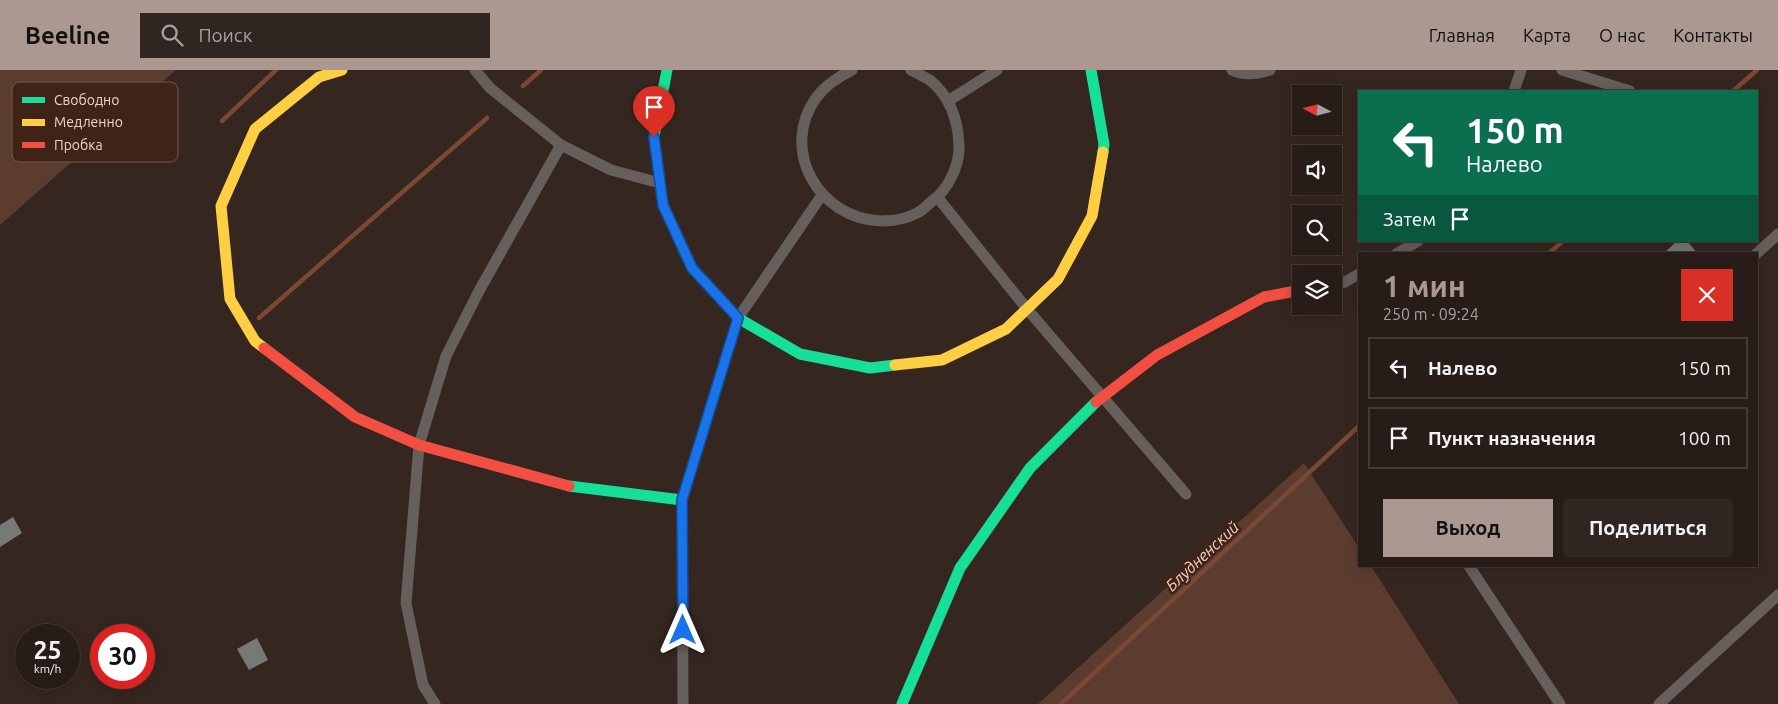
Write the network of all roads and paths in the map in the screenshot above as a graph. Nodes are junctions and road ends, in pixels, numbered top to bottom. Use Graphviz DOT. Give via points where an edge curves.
graph roads {
  1 [pos="342,70"];
  2 [pos="475,70"];
  3 [pos="667,70"];
  4 [pos="852,70"];
  5 [pos="911,70"];
  6 [pos="997,70"];
  7 [pos="1091,70"];
  8 [pos="1232,70"];
  9 [pos="1270,70"];
  10 [pos="1521,70"];
  11 [pos="1562,70"];
  12 [pos="922,73"];
  13 [pos="1514,90"];
  14 [pos="1627,90"];
  15 [pos="948,101"];
  16 [pos="561,145"];
  17 [pos="660,183"];
  18 [pos="822,195"];
  19 [pos="938,198"];
  20 [pos="1778,234"];
  21 [pos="1416,242"];
  22 [pos="1399,252"];
  23 [pos="1758,252"];
  24 [pos="1358,275"];
  25 [pos="1342,283"];
  26 [pos="1292,291"];
  27 [pos="1027,309"];
  28 [pos="738,318"];
  29 [pos="1102,396"];
  30 [pos="420,445"];
  31 [pos="1186,494"];
  32 [pos="682,500"];
  33 [pos="1470,567"];
  34 [pos="1778,595"];
  35 [pos="435,704"];
  36 [pos="683,704"];
  37 [pos="902,704"];
  38 [pos="1560,704"];
  39 [pos="1658,704"];
  1 -- 30 [label="street" via="319,77 254,129 221,206 230,299 255,342 354,417"];
  2 -- 16 [label="street" via="490,88"];
  3 -- 17 [label="street" via="654,137"];
  4 -- 18 [label="street" via="834,79 816,98 805,121 802,147 808,173"];
  5 -- 12 [label="street"];
  6 -- 15 [label="street"];
  7 -- 27 [label="street" via="1104,144 1092,216 1058,279"];
  8 -- 9 [label="street" via="1253,74"];
  10 -- 13 [label="street"];
  11 -- 14 [label="street"];
  12 -- 15 [label="street"];
  15 -- 19 [label="street" via="958,125 959,151 952,176"];
  16 -- 17 [label="street" via="611,170"];
  16 -- 30 [label="street" via="446,356"];
  17 -- 28 [label="street" via="663,205 692,268"];
  18 -- 19 [label="street" via="842,211 866,220 892,221 917,213"];
  18 -- 28 [label="street"];
  19 -- 27 [label="street"];
  20 -- 23 [label="street"];
  21 -- 22 [label="street"];
  24 -- 25 [label="street"];
  26 -- 29 [label="street" via="1264,296 1157,355"];
  27 -- 28 [label="street" via="1006,329 942,360 870,368 800,354"];
  27 -- 29 [label="street"];
  28 -- 32 [label="street"];
  29 -- 31 [label="street"];
  29 -- 37 [label="street" via="1030,468 960,568"];
  30 -- 32 [label="street" via="568,486"];
  30 -- 35 [label="street" via="406,603 423,685"];
  32 -- 36 [label="street"];
  33 -- 38 [label="street"];
  34 -- 39 [label="street"];
}
